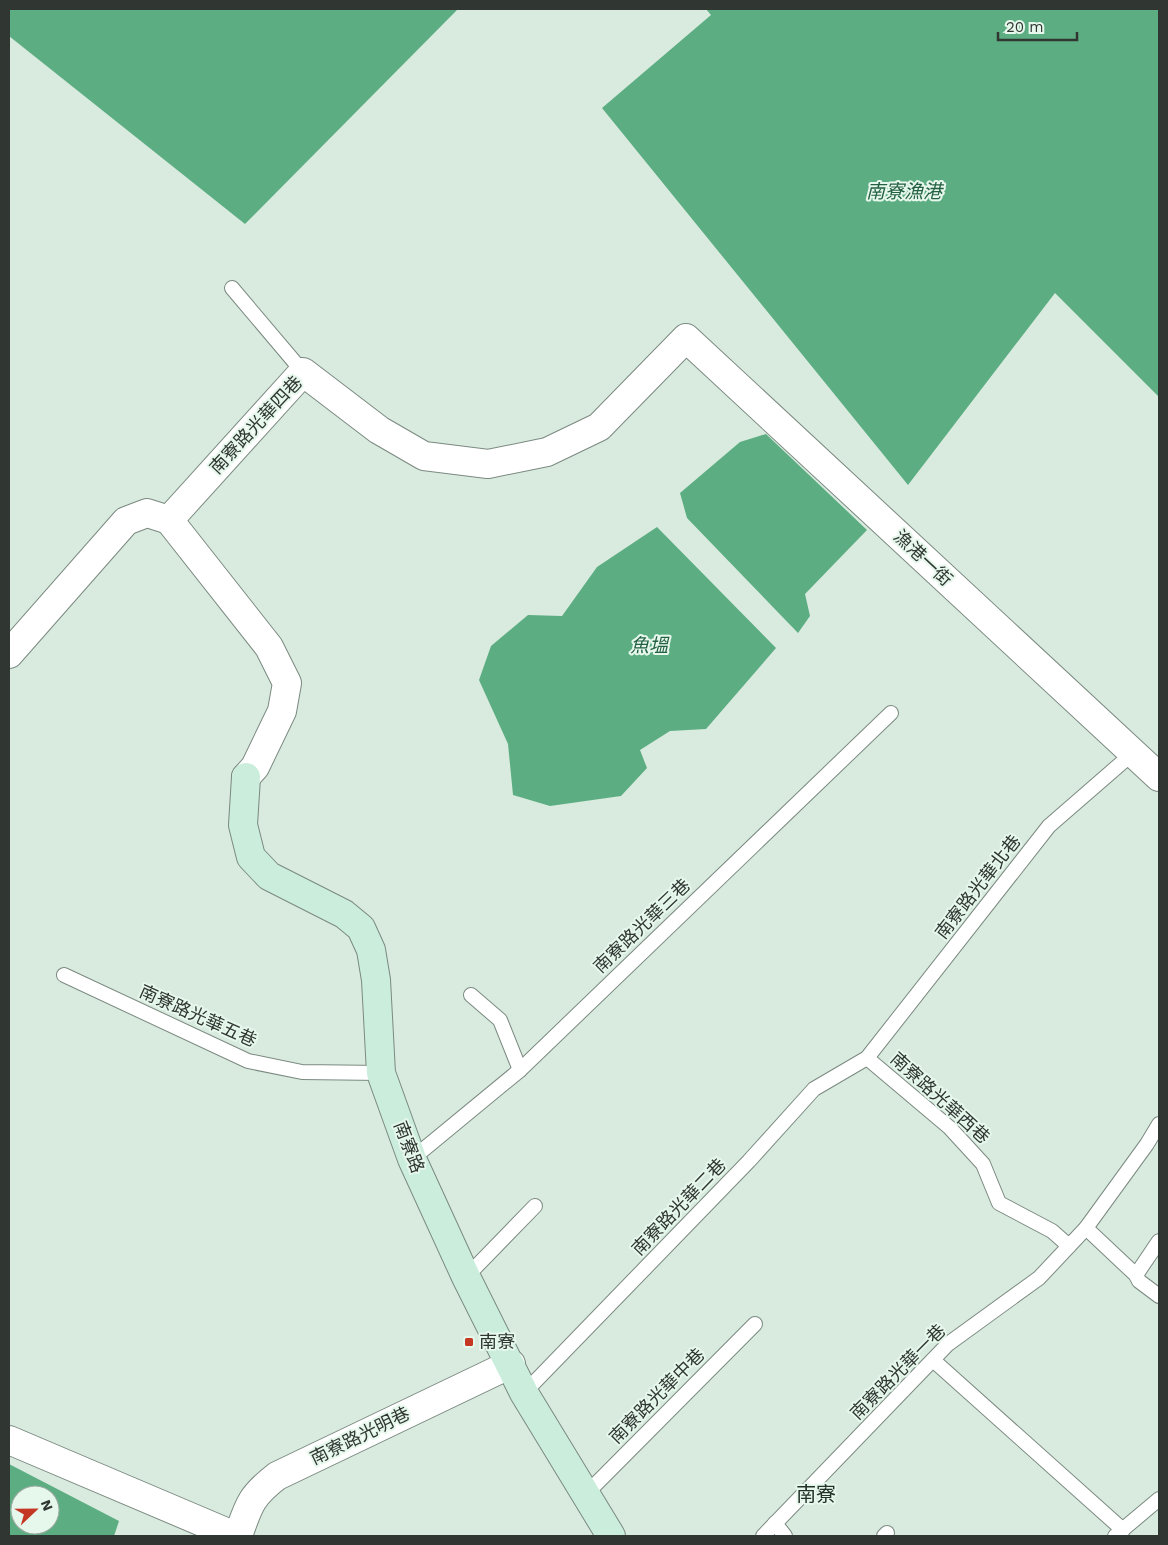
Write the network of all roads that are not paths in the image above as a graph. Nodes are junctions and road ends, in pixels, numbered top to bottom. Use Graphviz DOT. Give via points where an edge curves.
graph roads {
  1 [pos="232,288"];
  2 [pos="686,338"];
  3 [pos="303,372"];
  4 [pos="169,520"];
  5 [pos="9,654"];
  6 [pos="892,712"];
  7 [pos="1133,752"];
  8 [pos="1159,777"];
  9 [pos="64,975"];
  10 [pos="471,995"];
  11 [pos="867,1058"];
  12 [pos="520,1070"];
  13 [pos="381,1073"];
  14 [pos="1159,1124"];
  15 [pos="412,1159"];
  16 [pos="535,1206"];
  17 [pos="1086,1228"];
  18 [pos="1159,1241"];
  19 [pos="1069,1246"];
  20 [pos="1136,1275"];
  21 [pos="466,1277"];
  22 [pos="1159,1296"];
  23 [pos="755,1324"];
  24 [pos="933,1360"];
  25 [pos="511,1364"];
  26 [pos="524,1393"];
  27 [pos="9,1440"];
  28 [pos="586,1494"];
  29 [pos="1159,1499"];
  30 [pos="775,1523"];
  31 [pos="1119,1533"];
  32 [pos="236,1536"];
  33 [pos="611,1536"];
  34 [pos="763,1536"];
  35 [pos="785,1536"];
  1 -- 3 [label="lane"];
  2 -- 3 [label="street, 南寮路光華四巷" via="600,427 547,452 488,464 424,456 379,430"];
  2 -- 7 [label="street, 漁港一街"];
  3 -- 4 [label="street, 南寮路光華四巷"];
  4 -- 5 [label="street" via="147,512 126,521"];
  4 -- 13 [label="street, 南寮路" via="269,647 287,683 282,711 255,767 246,777 243,825 251,857 269,876 344,914 361,928 371,950 376,980"];
  6 -- 12 [label="lane, 南寮路光華三巷"];
  7 -- 8 [label="street, 漁港一街"];
  7 -- 11 [label="lane, 南寮路光華北巷" via="1049,826"];
  9 -- 13 [label="lane, 南寮路光華五巷" via="248,1061 302,1072"];
  10 -- 12 [label="lane" via="500,1020"];
  11 -- 19 [label="lane, 南寮路光華西巷" via="950,1128 983,1164 999,1203 1052,1231"];
  11 -- 26 [label="lane, 南寮路光華二巷" via="814,1089 749,1161"];
  12 -- 15 [label="lane, 南寮路光華三巷"];
  13 -- 15 [label="street, 南寮路"];
  14 -- 17 [label="lane"];
  15 -- 21 [label="street, 南寮路"];
  16 -- 21 [label="lane"];
  17 -- 19 [label="lane"];
  17 -- 20 [label="lane"];
  18 -- 20 [label="lane"];
  19 -- 24 [label="lane, 南寮路光華一巷" via="1039,1278 948,1344"];
  20 -- 22 [label="lane" via="1138,1281"];
  21 -- 25 [label="street, 南寮路"];
  23 -- 28 [label="lane, 南寮路光華中巷"];
  24 -- 30 [label="lane, 南寮路光華一巷"];
  24 -- 31 [label="lane"];
  25 -- 26 [label="street, 南寮路"];
  25 -- 32 [label="street, 南寮路光明巷" via="277,1476 249,1504"];
  26 -- 28 [label="street, 南寮路"];
  27 -- 32 [label="street"];
  28 -- 33 [label="street, 南寮路"];
  29 -- 31 [label="lane"];
  30 -- 34 [label="lane, 南寮路光華一巷"];
  30 -- 35 [label="lane"];
}
